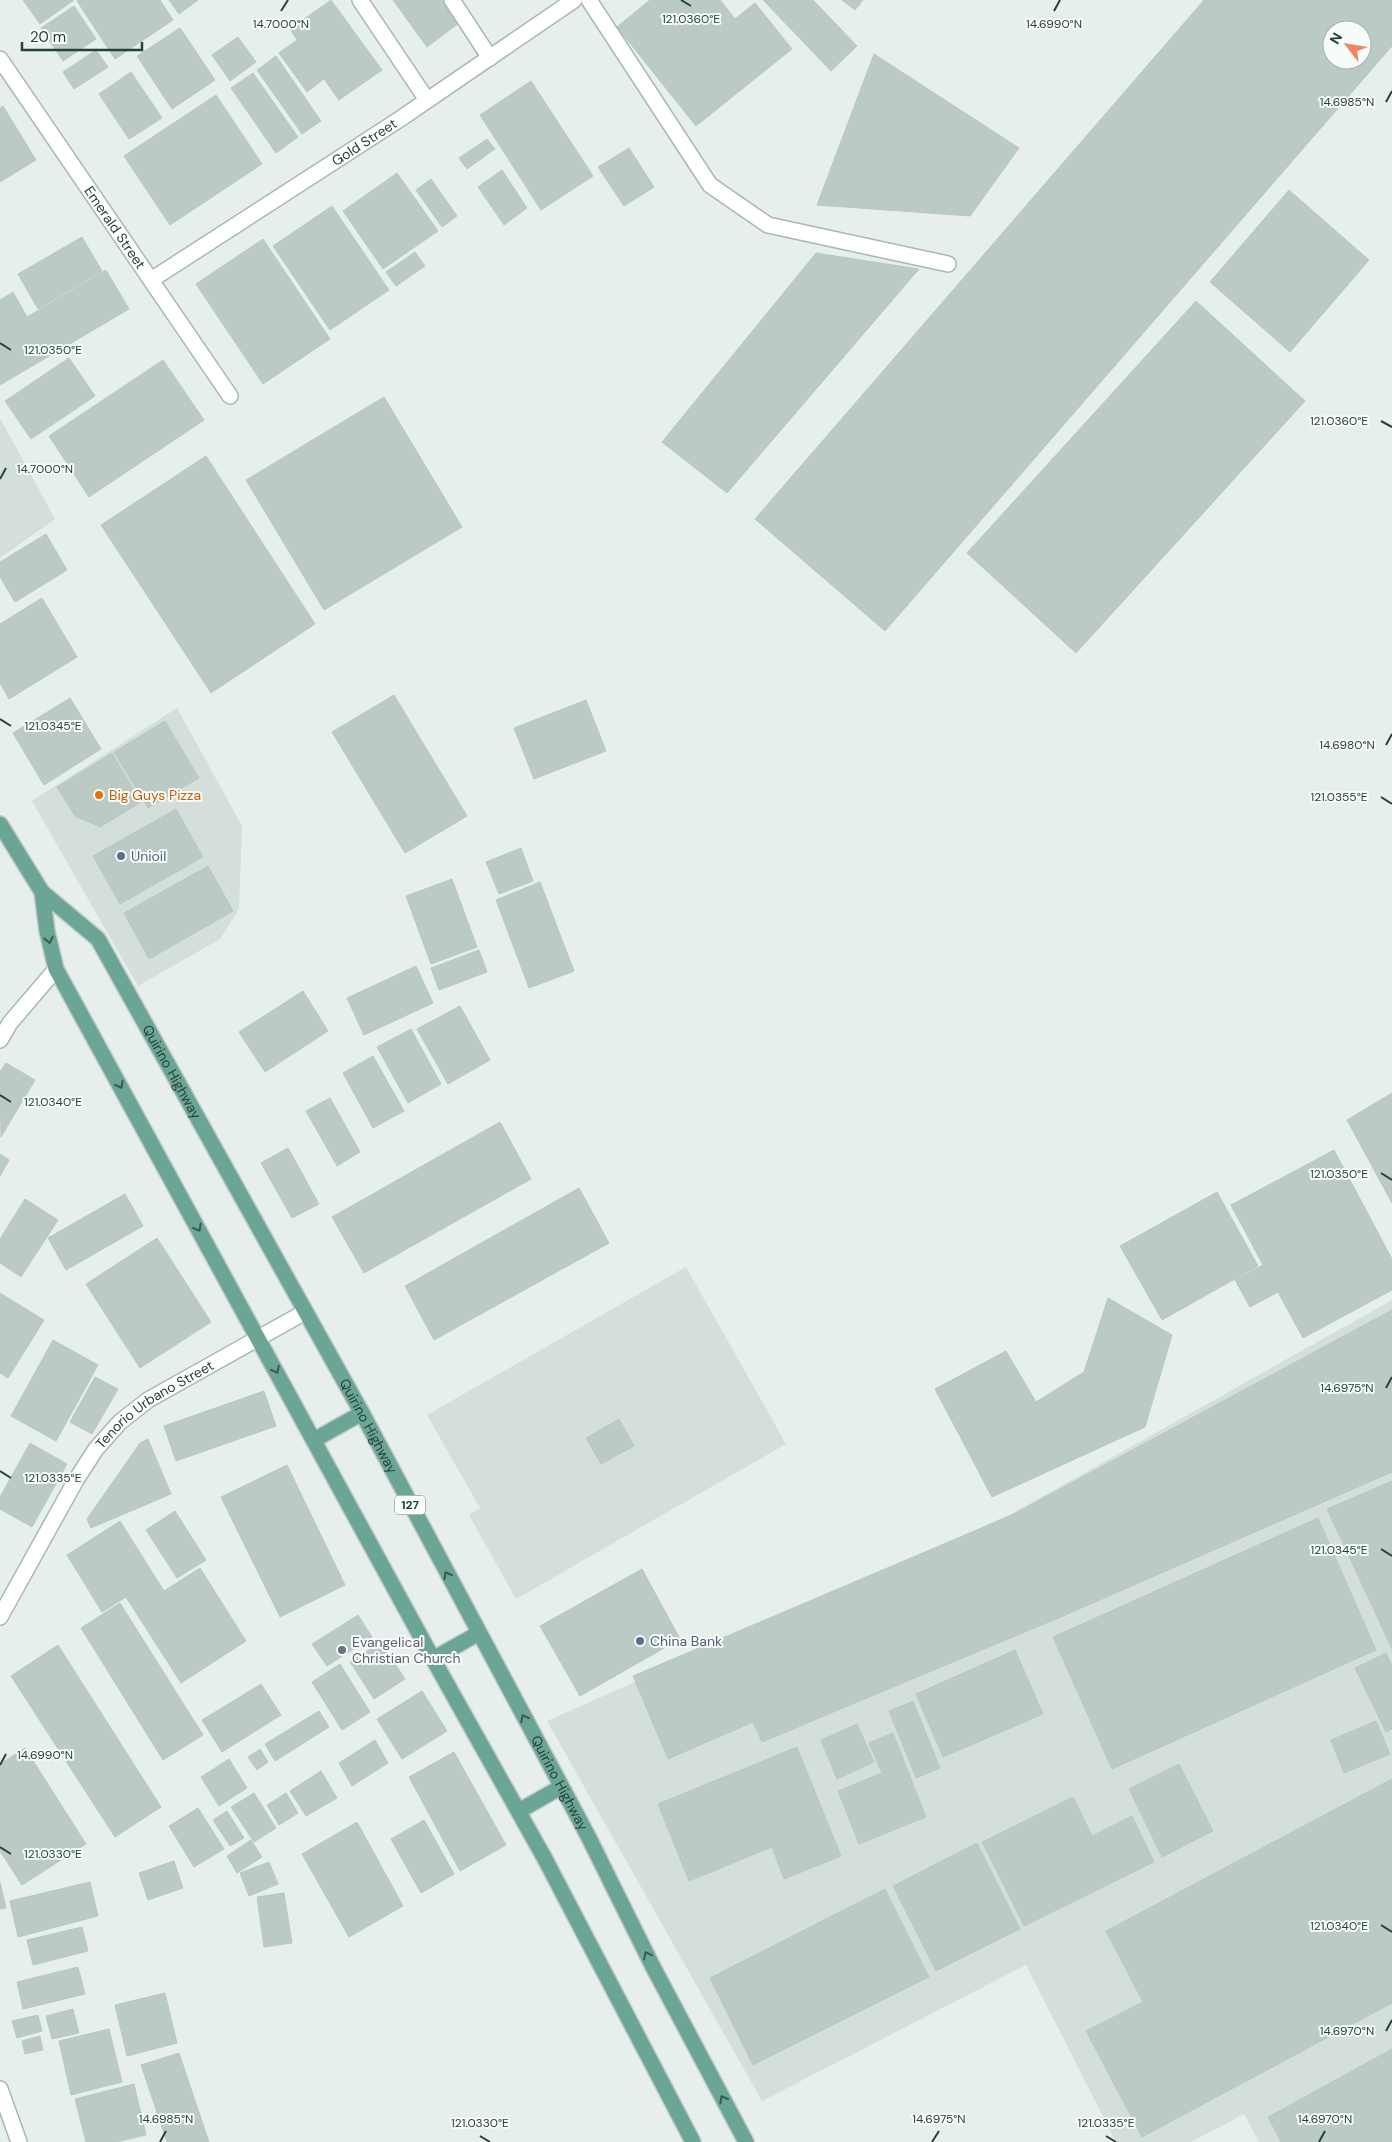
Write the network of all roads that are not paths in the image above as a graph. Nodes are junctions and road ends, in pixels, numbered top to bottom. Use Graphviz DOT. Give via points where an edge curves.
graph roads {
  1 [pos="360,0"];
  2 [pos="452,0"];
  3 [pos="574,0"];
  4 [pos="589,0"];
  5 [pos="490,58"];
  6 [pos="0,59"];
  7 [pos="427,100"];
  8 [pos="948,264"];
  9 [pos="151,280"];
  10 [pos="230,396"];
  11 [pos="0,824"];
  12 [pos="42,892"];
  13 [pos="56,969"];
  14 [pos="0,1040"];
  15 [pos="306,1312"];
  16 [pos="258,1338"];
  17 [pos="362,1414"];
  18 [pos="314,1440"];
  19 [pos="0,1617"];
  20 [pos="479,1633"];
  21 [pos="433,1659"];
  22 [pos="561,1787"];
  23 [pos="519,1811"];
  24 [pos="0,2089"];
  25 [pos="19,2142"];
  26 [pos="693,2142"];
  27 [pos="746,2142"];
  1 -- 7 [label="street"];
  2 -- 5 [label="street"];
  3 -- 5 [label="street, Gold Street"];
  4 -- 8 [label="street" via="710,185 768,225"];
  5 -- 7 [label="street, Gold Street"];
  6 -- 9 [label="street, Emerald Street"];
  7 -- 9 [label="street, Gold Street"];
  9 -- 10 [label="street, Emerald Street"];
  11 -- 12 [label="main road, Quirino Highway / 127"];
  12 -- 13 [label="main road, Quirino Highway / 127, one-way"];
  12 -- 15 [label="main road, Quirino Highway / 127" via="98,939"];
  13 -- 14 [label="street" via="10,1023"];
  13 -- 16 [label="main road, Quirino Highway / 127, one-way"];
  15 -- 16 [label="street, Tenorio Urbano Street"];
  15 -- 17 [label="main road, Quirino Highway / 127"];
  16 -- 18 [label="main road, Quirino Highway / 127, one-way"];
  16 -- 19 [label="street, Tenorio Urbano Street" via="148,1400 120,1422 96,1449 76,1480"];
  17 -- 18 [label="main road"];
  20 -- 17 [label="main road, Quirino Highway / 127, one-way"];
  18 -- 21 [label="main road, Quirino Highway / 127"];
  20 -- 21 [label="main road"];
  22 -- 20 [label="main road, Quirino Highway / 127, one-way"];
  21 -- 23 [label="main road, Quirino Highway / 127"];
  22 -- 23 [label="main road"];
  27 -- 22 [label="main road, Quirino Highway / 127, one-way"];
  23 -- 26 [label="main road, Quirino Highway / 127"];
  24 -- 25 [label="street"];
}
